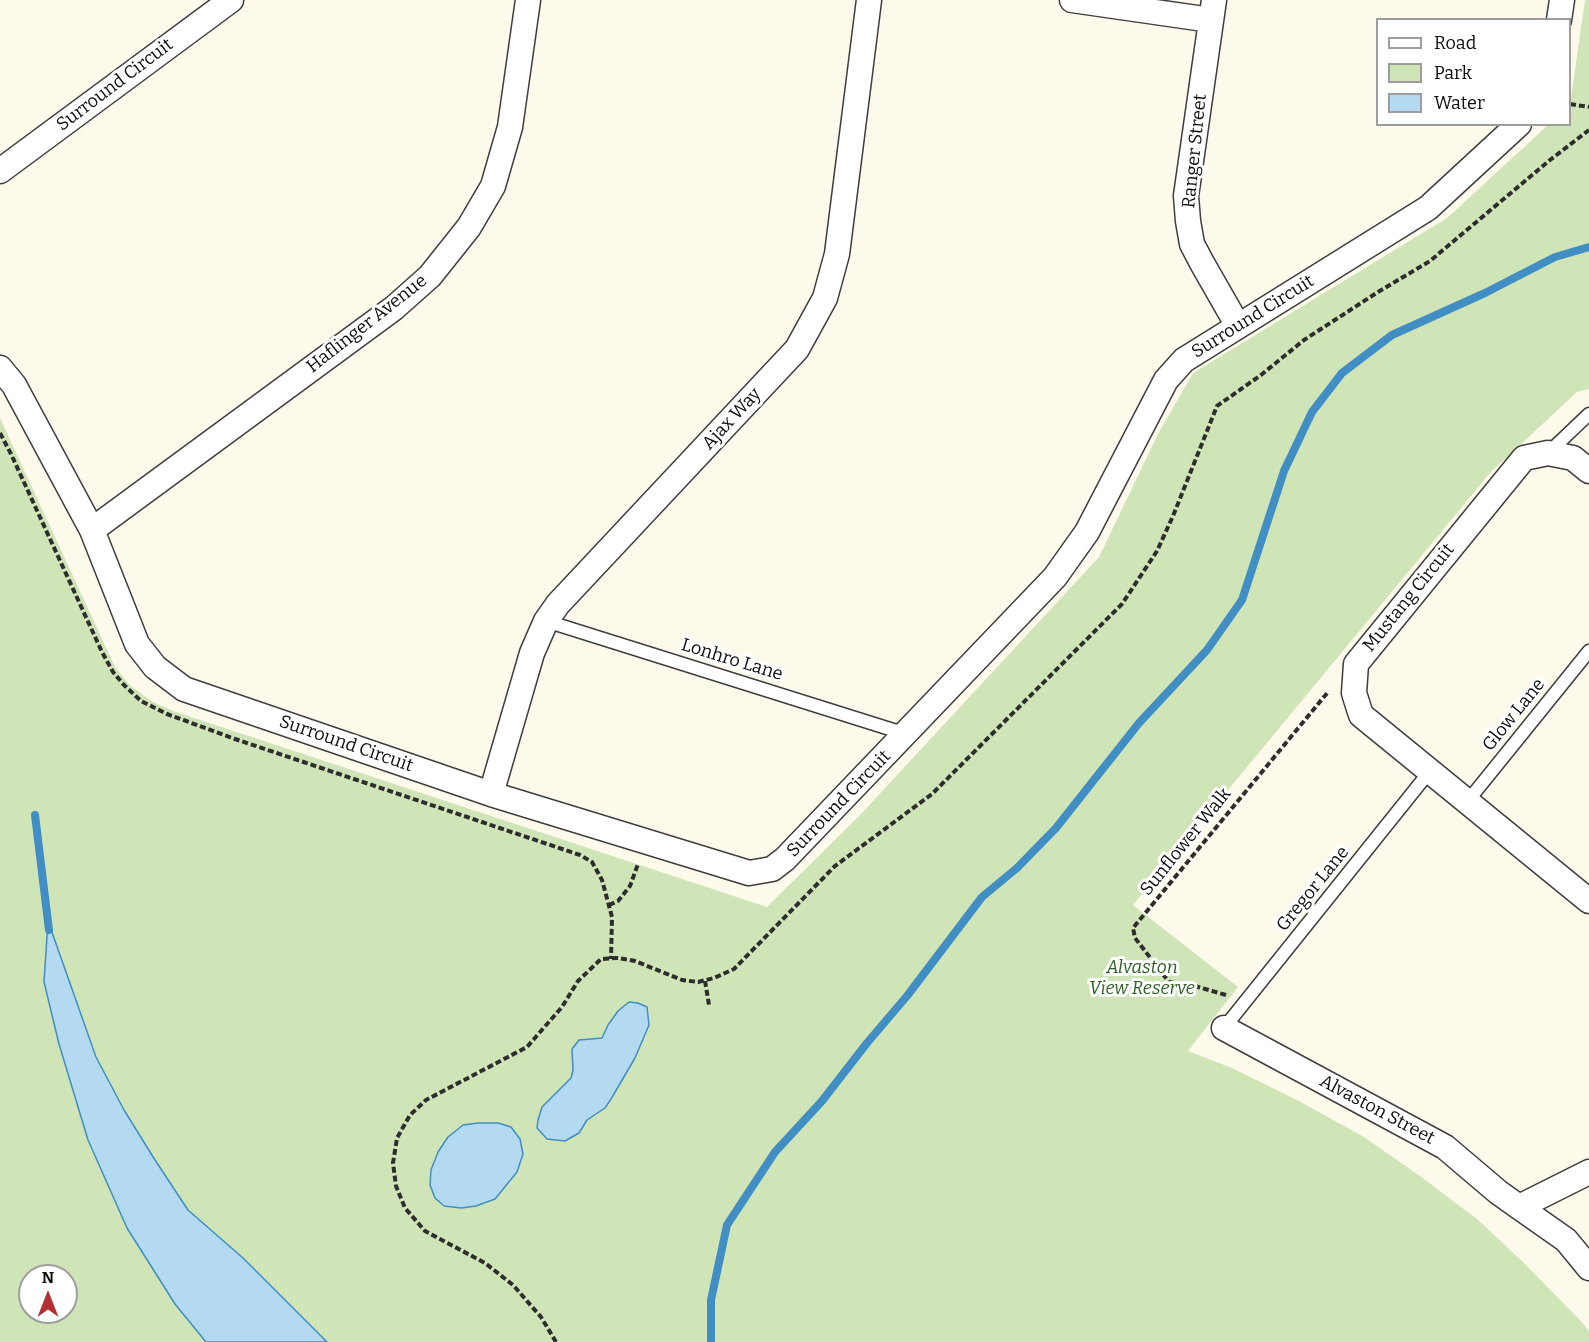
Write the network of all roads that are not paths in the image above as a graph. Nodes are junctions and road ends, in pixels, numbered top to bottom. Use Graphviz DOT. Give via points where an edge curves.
graph roads {
  1 [pos="231,0"];
  2 [pos="528,0"];
  3 [pos="869,0"];
  4 [pos="1072,0"];
  5 [pos="1562,0"];
  6 [pos="1212,10"];
  7 [pos="1559,18"];
  8 [pos="1517,126"];
  9 [pos="0,171"];
  10 [pos="1238,326"];
  11 [pos="0,368"];
  12 [pos="1589,414"];
  13 [pos="1548,453"];
  14 [pos="1589,471"];
  15 [pos="92,530"];
  16 [pos="546,621"];
  17 [pos="1589,651"];
  18 [pos="907,734"];
  19 [pos="1430,771"];
  20 [pos="491,794"];
  21 [pos="1467,802"];
  22 [pos="1589,901"];
  23 [pos="1224,1028"];
  24 [pos="1589,1172"];
  25 [pos="1519,1208"];
  26 [pos="1589,1268"];
  1 -- 9 [label="street, Surround Circuit"];
  2 -- 15 [label="street, Haflinger Avenue" via="510,127 494,186 430,276 393,308"];
  3 -- 16 [label="street, Ajax Way" via="837,254 825,298 813,322 797,349"];
  4 -- 6 [label="street"];
  5 -- 7 [label="street"];
  6 -- 10 [label="street, Ranger Street" via="1186,196 1188,221 1192,244"];
  8 -- 10 [label="street, Surround Circuit" via="1428,208"];
  10 -- 18 [label="street, Surround Circuit" via="1184,360 1166,380 1087,532 1055,577"];
  11 -- 15 [label="street, Surround Circuit" via="14,385"];
  12 -- 13 [label="lane"];
  13 -- 14 [label="street" via="1573,458"];
  13 -- 19 [label="street, Mustang Circuit" via="1524,458 1356,664 1354,693 1361,715"];
  15 -- 20 [label="street, Surround Circuit" via="138,644 155,667 184,689"];
  16 -- 18 [label="lane, Lonhro Lane"];
  16 -- 20 [label="street, Ajax Way" via="532,653"];
  17 -- 21 [label="lane, Glow Lane"];
  18 -- 20 [label="street, Surround Circuit" via="785,859 772,869 749,873"];
  19 -- 21 [label="street, Mustang Circuit"];
  19 -- 23 [label="lane, Gregor Lane"];
  21 -- 22 [label="street, Mustang Circuit"];
  23 -- 25 [label="street, Alvaston Street" via="1445,1147"];
  24 -- 25 [label="street"];
  25 -- 26 [label="street, Alvaston Street" via="1566,1240"];
}
